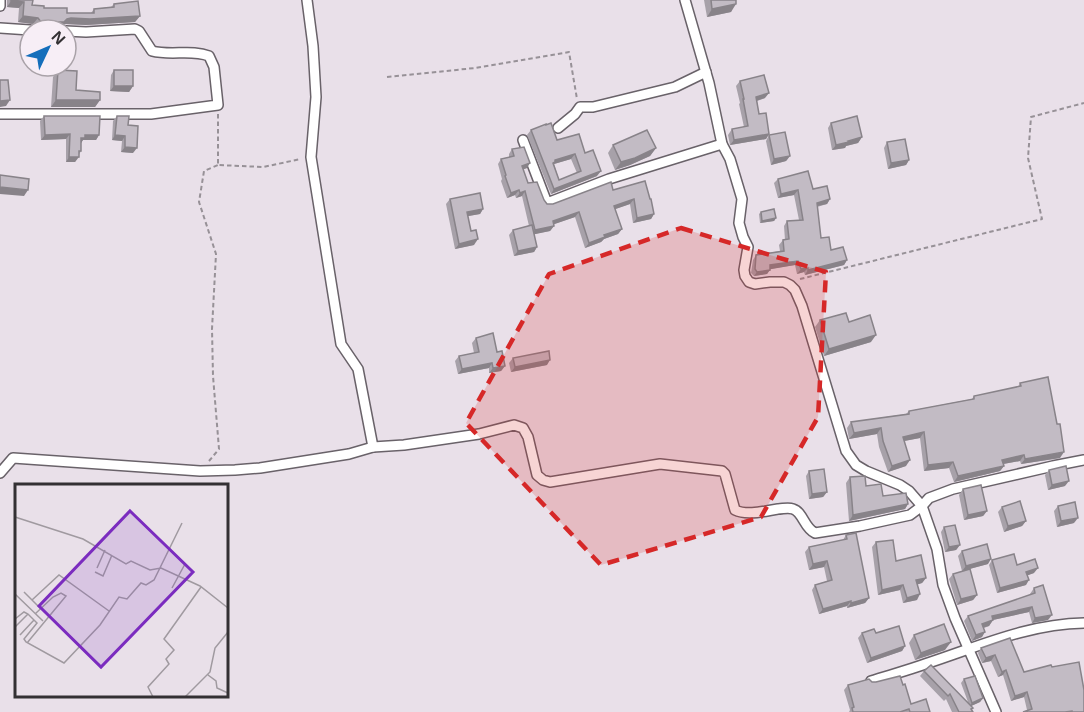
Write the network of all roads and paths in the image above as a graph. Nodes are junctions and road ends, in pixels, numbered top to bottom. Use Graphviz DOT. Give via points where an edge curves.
graph roads {
  1 [pos="0,0"];
  2 [pos="307,0"];
  3 [pos="686,0"];
  4 [pos="0,6"];
  5 [pos="0,28"];
  6 [pos="18,29"];
  7 [pos="78,32"];
  8 [pos="706,72"];
  9 [pos="387,77"];
  10 [pos="1084,103"];
  11 [pos="218,105"];
  12 [pos="580,107"];
  13 [pos="0,114"];
  14 [pos="558,128"];
  15 [pos="523,140"];
  16 [pos="722,144"];
  17 [pos="311,157"];
  18 [pos="218,165"];
  19 [pos="790,285"];
  20 [pos="373,447"];
  21 [pos="1084,460"];
  22 [pos="200,471"];
  23 [pos="0,473"];
  24 [pos="922,506"];
  25 [pos="1084,623"];
  26 [pos="969,649"];
  27 [pos="871,681"];
  28 [pos="996,712"];
  1 -- 4 [label="street"];
  2 -- 17 [label="street" via="316,97"];
  3 -- 8 [label="street"];
  5 -- 6 [label="street"];
  7 -- 11 [label="street" via="135,29 152,51 209,56"];
  8 -- 12 [label="street" via="675,87"];
  8 -- 16 [label="street"];
  9 -- 12 [label="path" via="476,68 569,52"];
  10 -- 19 [label="path" via="1031,117 1028,158 1042,219 801,278"];
  11 -- 13 [label="street" via="151,114"];
  11 -- 18 [label="path"];
  12 -- 14 [label="street"];
  15 -- 16 [label="street" via="547,203"];
  16 -- 19 [label="street" via="742,199 739,223 748,247 745,276 755,284"];
  17 -- 18 [label="path" via="263,167"];
  17 -- 20 [label="street" via="341,344 358,369"];
  18 -- 22 [label="path" via="204,171 199,202 216,254 212,341 219,448"];
  19 -- 24 [label="street" via="801,306 846,451 856,465 900,485"];
  20 -- 22 [label="street" via="260,468"];
  20 -- 24 [label="street" via="479,434 514,425 523,428 528,437 537,475 543,480 660,464 722,471 735,510 795,509 814,533 910,515"];
  21 -- 24 [label="street" via="953,489 929,498"];
  22 -- 23 [label="street" via="13,458"];
  24 -- 26 [label="street" via="937,549 943,585"];
  25 -- 26 [label="street" via="1008,635"];
  26 -- 27 [label="street"];
  26 -- 28 [label="street"];
}
